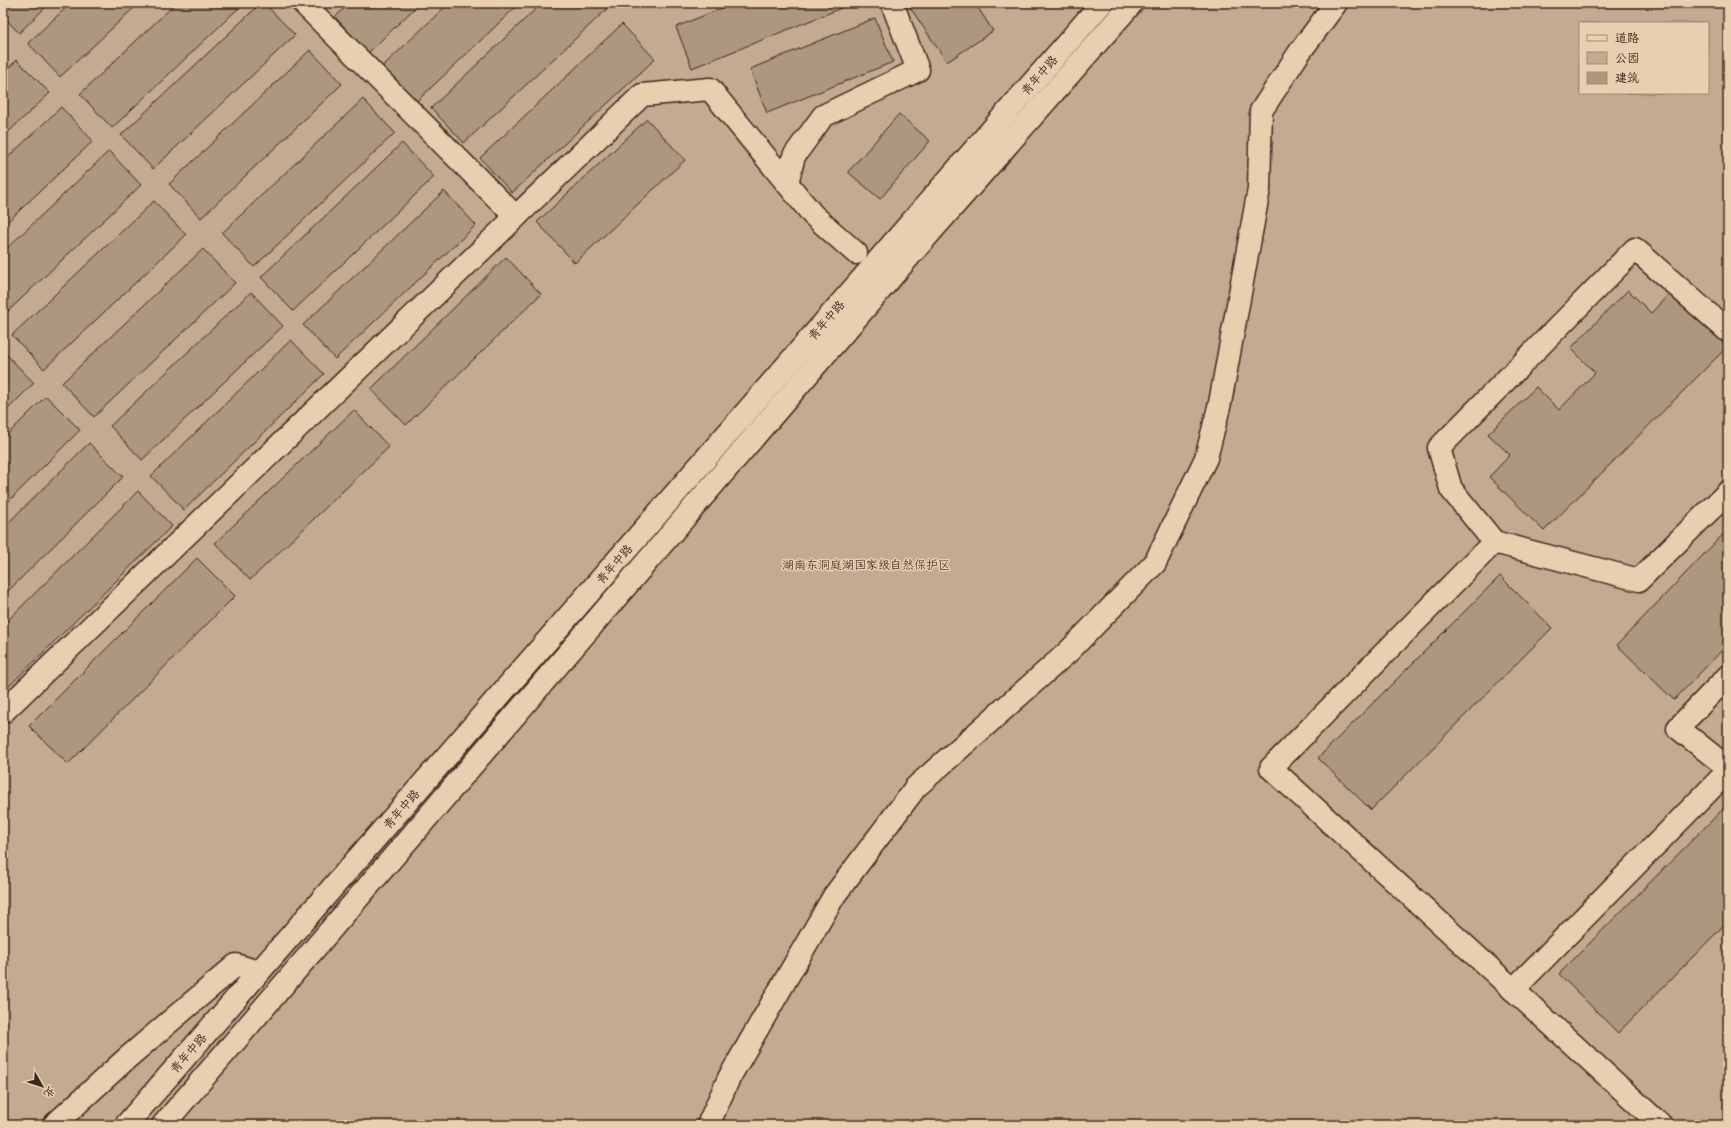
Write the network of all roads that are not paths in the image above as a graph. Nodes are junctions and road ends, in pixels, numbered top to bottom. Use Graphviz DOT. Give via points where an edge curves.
graph roads {
  1 [pos="303,3"];
  2 [pos="892,3"];
  3 [pos="1102,3"];
  4 [pos="1132,3"];
  5 [pos="1333,4"];
  6 [pos="787,183"];
  7 [pos="516,217"];
  8 [pos="856,253"];
  9 [pos="1728,330"];
  10 [pos="1728,492"];
  11 [pos="1494,542"];
  12 [pos="1728,676"];
  13 [pos="3,712"];
  14 [pos="1728,769"];
  15 [pos="258,972"];
  16 [pos="1513,990"];
  17 [pos="54,1125"];
  18 [pos="126,1125"];
  19 [pos="164,1125"];
  20 [pos="708,1125"];
  21 [pos="1661,1125"];
  1 -- 7 [label="street"];
  2 -- 6 [label="street" via="918,70 823,116 794,156"];
  3 -- 15 [label="street, 青年中路"];
  4 -- 19 [label="street" via="906,260"];
  5 -- 20 [label="street" via="1261,111 1259,189 1220,403 1206,458 1155,563 1068,652 916,787 834,896 729,1078"];
  6 -- 7 [label="street" via="710,89 642,95"];
  6 -- 8 [label="street" via="813,215"];
  7 -- 13 [label="street"];
  9 -- 11 [label="street" via="1635,249 1439,448 1451,489"];
  10 -- 11 [label="street" via="1639,580"];
  11 -- 16 [label="street" via="1270,768"];
  12 -- 14 [label="street" via="1678,728"];
  14 -- 16 [label="street"];
  15 -- 17 [label="street" via="236,964"];
  15 -- 18 [label="street, 青年中路"];
  16 -- 21 [label="street"];
}
